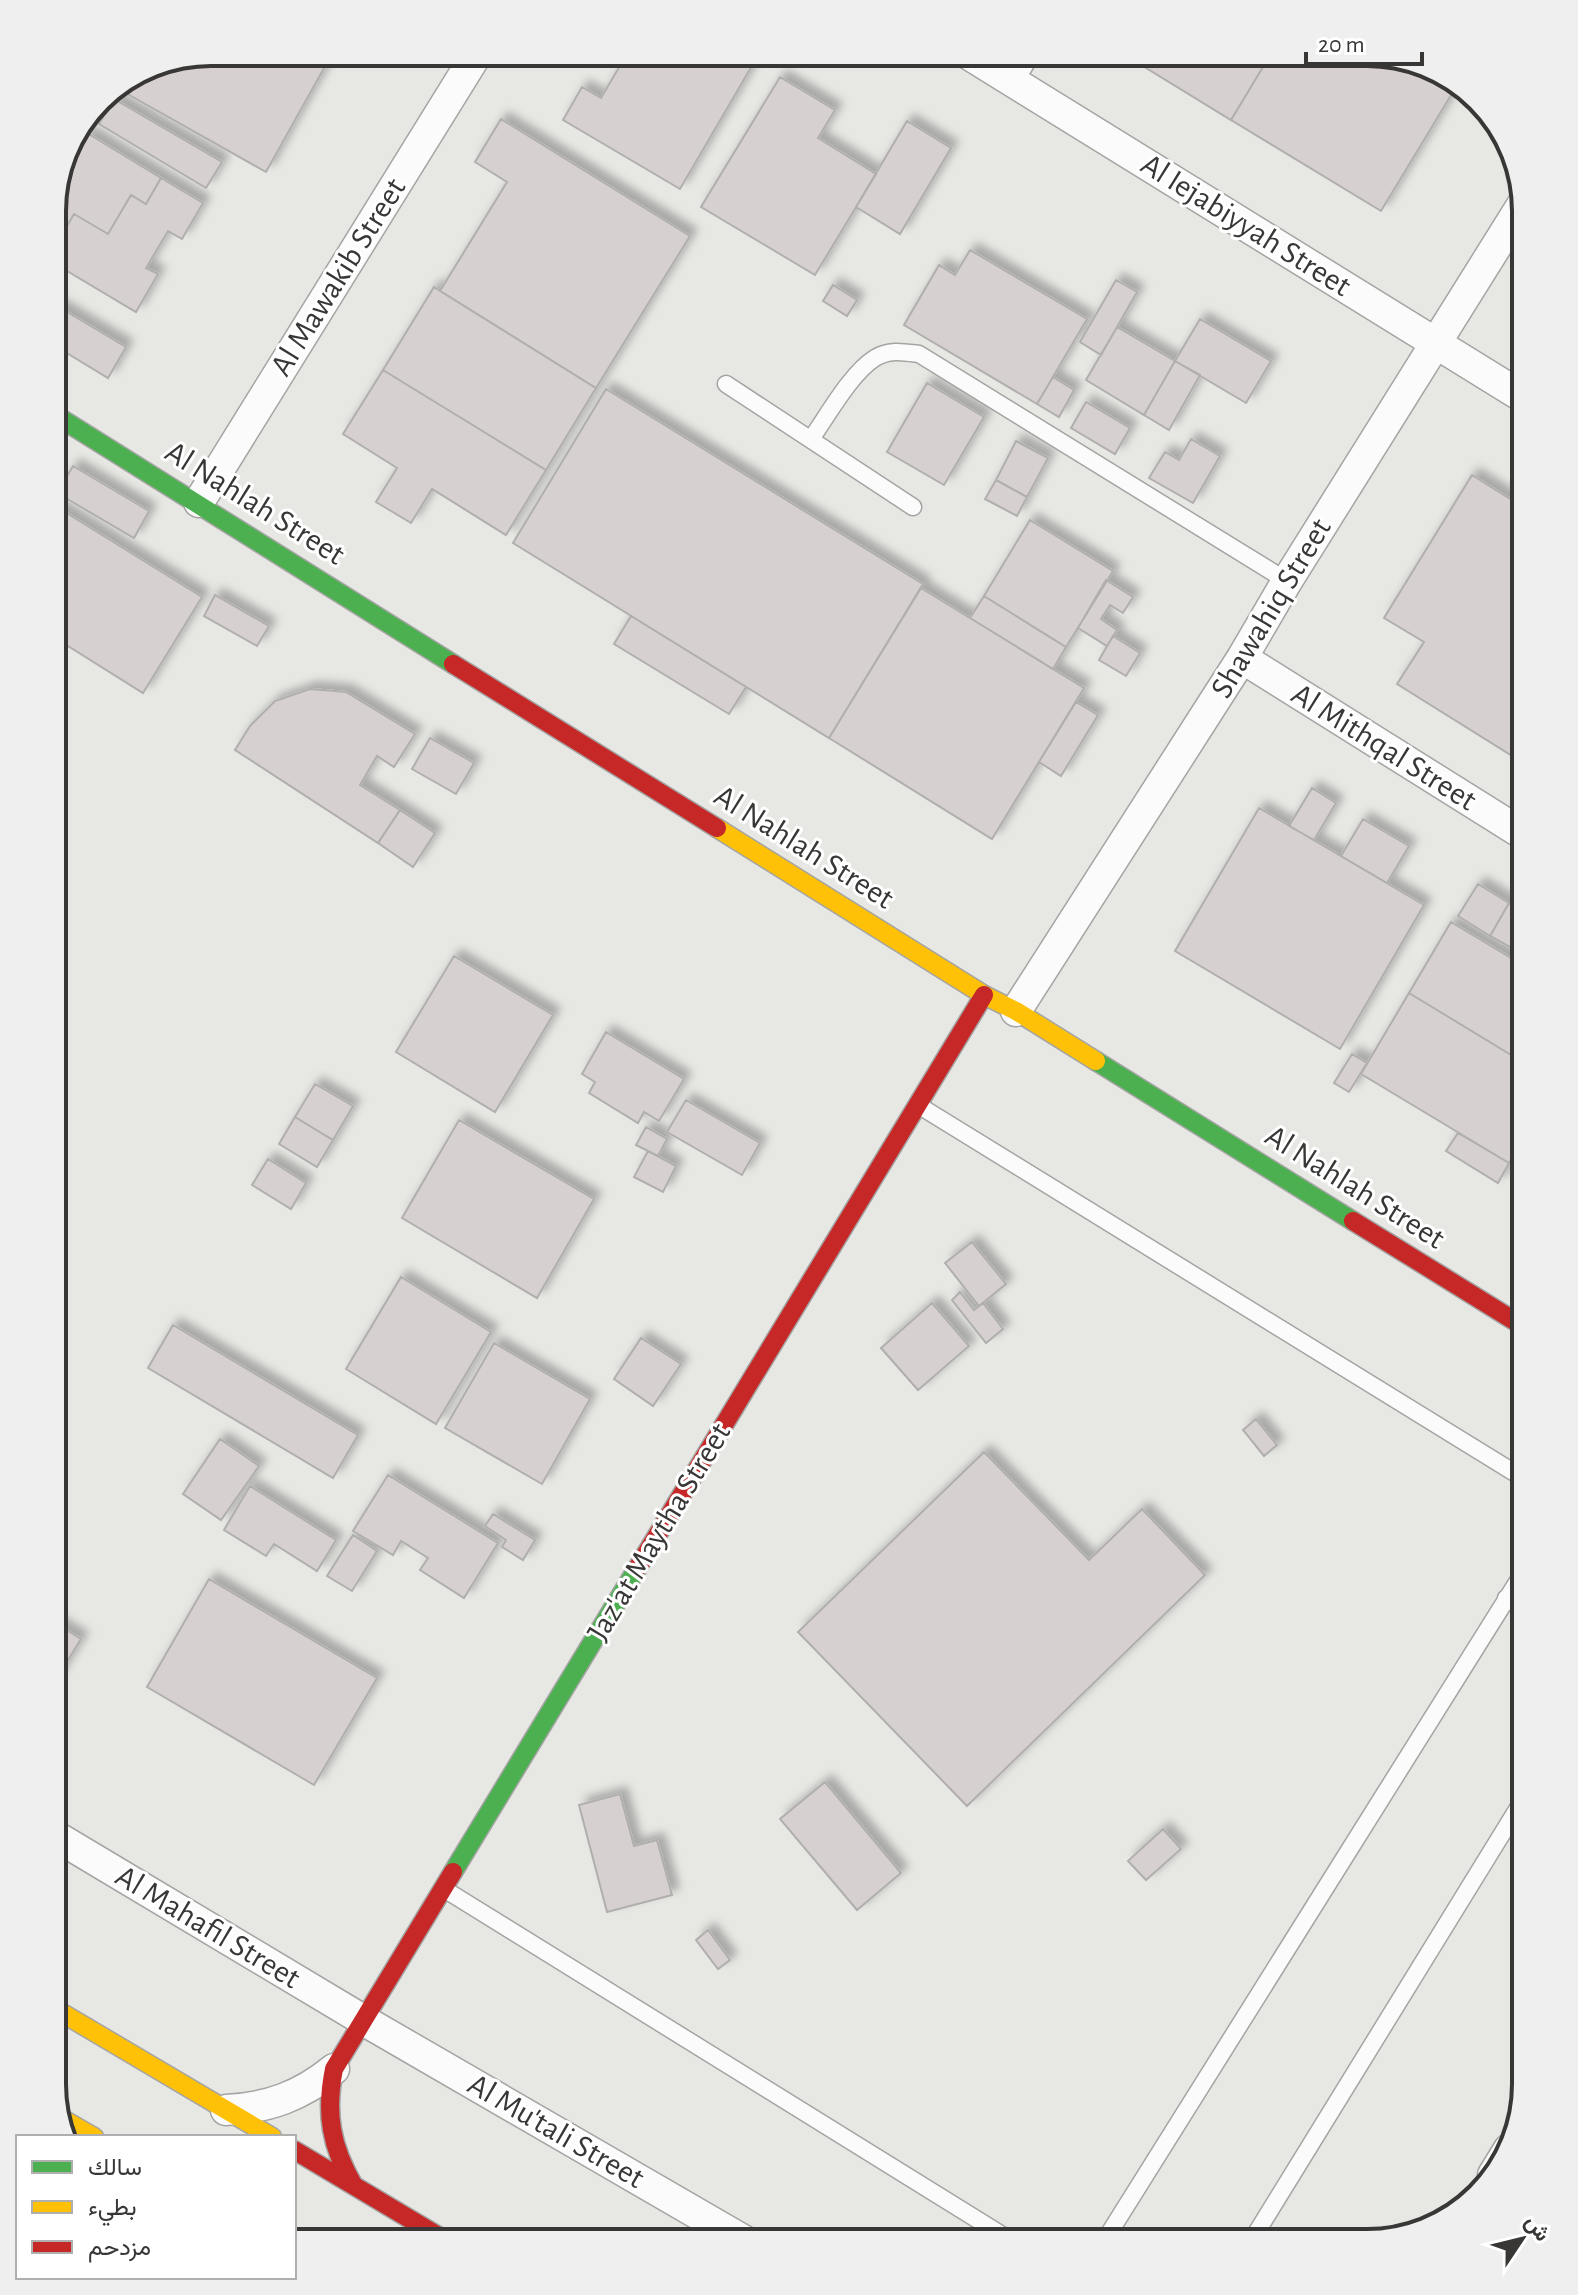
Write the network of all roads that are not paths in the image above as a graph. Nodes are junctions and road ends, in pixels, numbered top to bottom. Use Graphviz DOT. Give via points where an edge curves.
graph roads {
  1 [pos="469,66"];
  2 [pos="988,66"];
  3 [pos="1025,66"];
  4 [pos="1015,82"];
  5 [pos="1512,221"];
  6 [pos="1436,342"];
  7 [pos="726,384"];
  8 [pos="1512,390"];
  9 [pos="66,421"];
  10 [pos="811,439"];
  11 [pos="199,502"];
  12 [pos="913,507"];
  13 [pos="1287,581"];
  14 [pos="1242,658"];
  15 [pos="1512,827"];
  16 [pos="984,995"];
  17 [pos="1016,1011"];
  18 [pos="918,1105"];
  19 [pos="1512,1319"];
  20 [pos="1512,1471"];
  21 [pos="1512,1589"];
  22 [pos="1506,1598"];
  23 [pos="1512,1602"];
  24 [pos="1512,1818"];
  25 [pos="66,1842"];
  26 [pos="443,1888"];
  27 [pos="66,2015"];
  28 [pos="363,2020"];
  29 [pos="334,2069"];
  30 [pos="226,2110"];
  31 [pos="269,2135"];
  32 [pos="296,2151"];
  33 [pos="354,2186"];
  34 [pos="426,2229"];
  35 [pos="724,2229"];
  36 [pos="992,2229"];
  37 [pos="1112,2229"];
  38 [pos="1259,2229"];
  1 -- 11 [label="street, Al Mawakib Street"];
  2 -- 4 [label="street, Al Iejabiyyah Street"];
  3 -- 4 [label="lane"];
  4 -- 6 [label="street, Al Iejabiyyah Street"];
  5 -- 6 [label="street, Shawahiq Street"];
  6 -- 8 [label="street, Al Iejabiyyah Street"];
  6 -- 13 [label="street, Shawahiq Street"];
  7 -- 10 [label="lane"];
  9 -- 11 [label="street, Al Nahlah Street"];
  10 -- 12 [label="lane"];
  10 -- 13 [label="lane" via="860,371 877,357 897,351 919,354"];
  11 -- 16 [label="street, Al Nahlah Street"];
  13 -- 14 [label="street, Shawahiq Street"];
  14 -- 15 [label="street, Al Mithqal Street"];
  14 -- 17 [label="street, Shawahiq Street"];
  16 -- 17 [label="street, Al Nahlah Street"];
  16 -- 18 [label="street, Jaz'at Maytha Street"];
  17 -- 19 [label="street, Al Nahlah Street"];
  18 -- 20 [label="lane"];
  18 -- 26 [label="street, Jaz'at Maytha Street"];
  21 -- 22 [label="lane"];
  22 -- 23 [label="lane"];
  22 -- 37 [label="lane"];
  24 -- 38 [label="lane"];
  25 -- 28 [label="street, Al Mahafil Street"];
  26 -- 28 [label="street, Jaz'at Maytha Street"];
  26 -- 36 [label="lane"];
  27 -- 30 [label="street"];
  28 -- 29 [label="street, Jaz'at Maytha Street"];
  28 -- 35 [label="street, Al Mu'tali Street"];
  29 -- 30 [label="street, Jaz'at Maytha Street" via="285,2100"];
  29 -- 33 [label="street, Jaz'at Maytha Street" via="329,2127 340,2164"];
  30 -- 31 [label="street"];
  32 -- 33 [label="street"];
  33 -- 34 [label="street"];
}
